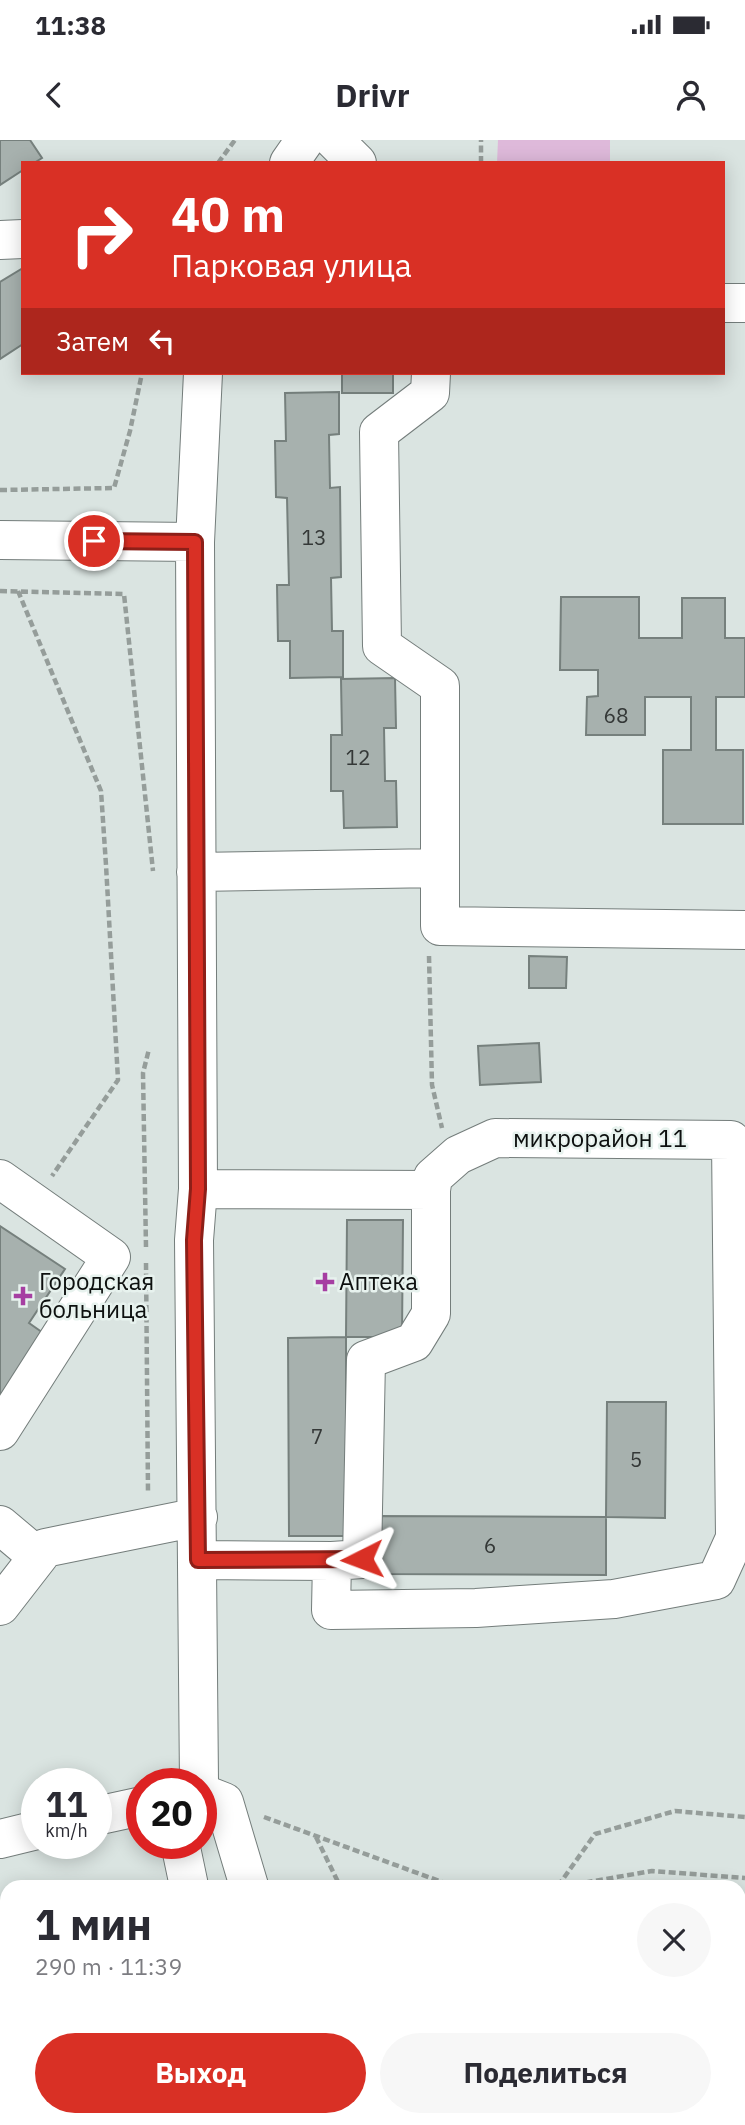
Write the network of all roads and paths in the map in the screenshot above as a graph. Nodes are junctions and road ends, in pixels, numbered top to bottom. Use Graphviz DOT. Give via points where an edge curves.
graph roads {
  1 [pos="234,140"];
  2 [pos="305,140"];
  3 [pos="334,140"];
  4 [pos="481,140"];
  5 [pos="219,161"];
  6 [pos="290,161"];
  7 [pos="355,161"];
  8 [pos="481,161"];
  9 [pos="21,239"];
  10 [pos="0,240"];
  11 [pos="725,303"];
  12 [pos="745,303"];
  13 [pos="142,375"];
  14 [pos="203,375"];
  15 [pos="431,375"];
  16 [pos="0,490"];
  17 [pos="0,540"];
  18 [pos="195,542"];
  19 [pos="0,592"];
  20 [pos="19,592"];
  21 [pos="440,868"];
  22 [pos="153,872"];
  23 [pos="196,872"];
  24 [pos="440,926"];
  25 [pos="745,930"];
  26 [pos="149,1049"];
  27 [pos="458,1155"];
  28 [pos="0,1179"];
  29 [pos="198,1189"];
  30 [pos="431,1190"];
  31 [pos="34,1203"];
  32 [pos="740,1404"];
  33 [pos="0,1431"];
  34 [pos="198,1517"];
  35 [pos="0,1525"];
  36 [pos="149,1527"];
  37 [pos="38,1558"];
  38 [pos="198,1560"];
  39 [pos="332,1561"];
  40 [pos="0,1606"];
  41 [pos="207,1768"];
  42 [pos="217,1797"];
  43 [pos="217,1813"];
  44 [pos="745,1817"];
  45 [pos="21,1834"];
  46 [pos="315,1836"];
  47 [pos="0,1839"];
  48 [pos="183,1859"];
  49 [pos="745,1878"];
  50 [pos="188,1880"];
  51 [pos="246,1880"];
  52 [pos="337,1880"];
  53 [pos="436,1880"];
  54 [pos="562,1880"];
  55 [pos="600,1880"];
  1 -- 5 [label="path"];
  2 -- 6 [label="street"];
  3 -- 7 [label="street"];
  4 -- 8 [label="path"];
  9 -- 10 [label="street"];
  11 -- 12 [label="street"];
  13 -- 16 [label="path" via="114,488"];
  14 -- 18 [label="street"];
  15 -- 21 [label="street" via="430,393 379,432 382,646 440,686"];
  17 -- 18 [label="street"];
  18 -- 23 [label="street"];
  19 -- 20 [label="path"];
  20 -- 22 [label="path" via="124,594"];
  20 -- 31 [label="path" via="102,792 118,1080"];
  21 -- 23 [label="street"];
  21 -- 24 [label="street"];
  23 -- 29 [label="street"];
  24 -- 25 [label="street"];
  24 -- 27 [label="path" via="429,932 432,1085 442,1127"];
  26 -- 36 [label="path" via="144,1073"];
  27 -- 30 [label="street, микрорайон 11" via="433,1177"];
  27 -- 32 [label="street, микрорайон 11" via="495,1138 731,1140"];
  28 -- 31 [label="street"];
  29 -- 30 [label="street"];
  29 -- 34 [label="street" via="194,1240"];
  30 -- 39 [label="street" via="431,1314 414,1342 366,1360 362,1559"];
  31 -- 33 [label="street" via="111,1257"];
  32 -- 39 [label="street" via="735,1538 716,1580 614,1599 476,1608 331,1609"];
  34 -- 36 [label="street"];
  34 -- 38 [label="street"];
  35 -- 37 [label="street"];
  36 -- 37 [label="street" via="45,1548"];
  37 -- 40 [label="street"];
  38 -- 39 [label="street"];
  38 -- 41 [label="street"];
  42 -- 46 [label="path"];
  43 -- 51 [label="street"];
  44 -- 54 [label="path" via="675,1811 595,1834"];
  45 -- 47 [label="street"];
  46 -- 52 [label="path"];
  46 -- 53 [label="path"];
  48 -- 50 [label="street"];
  49 -- 55 [label="path" via="653,1871"];
}
